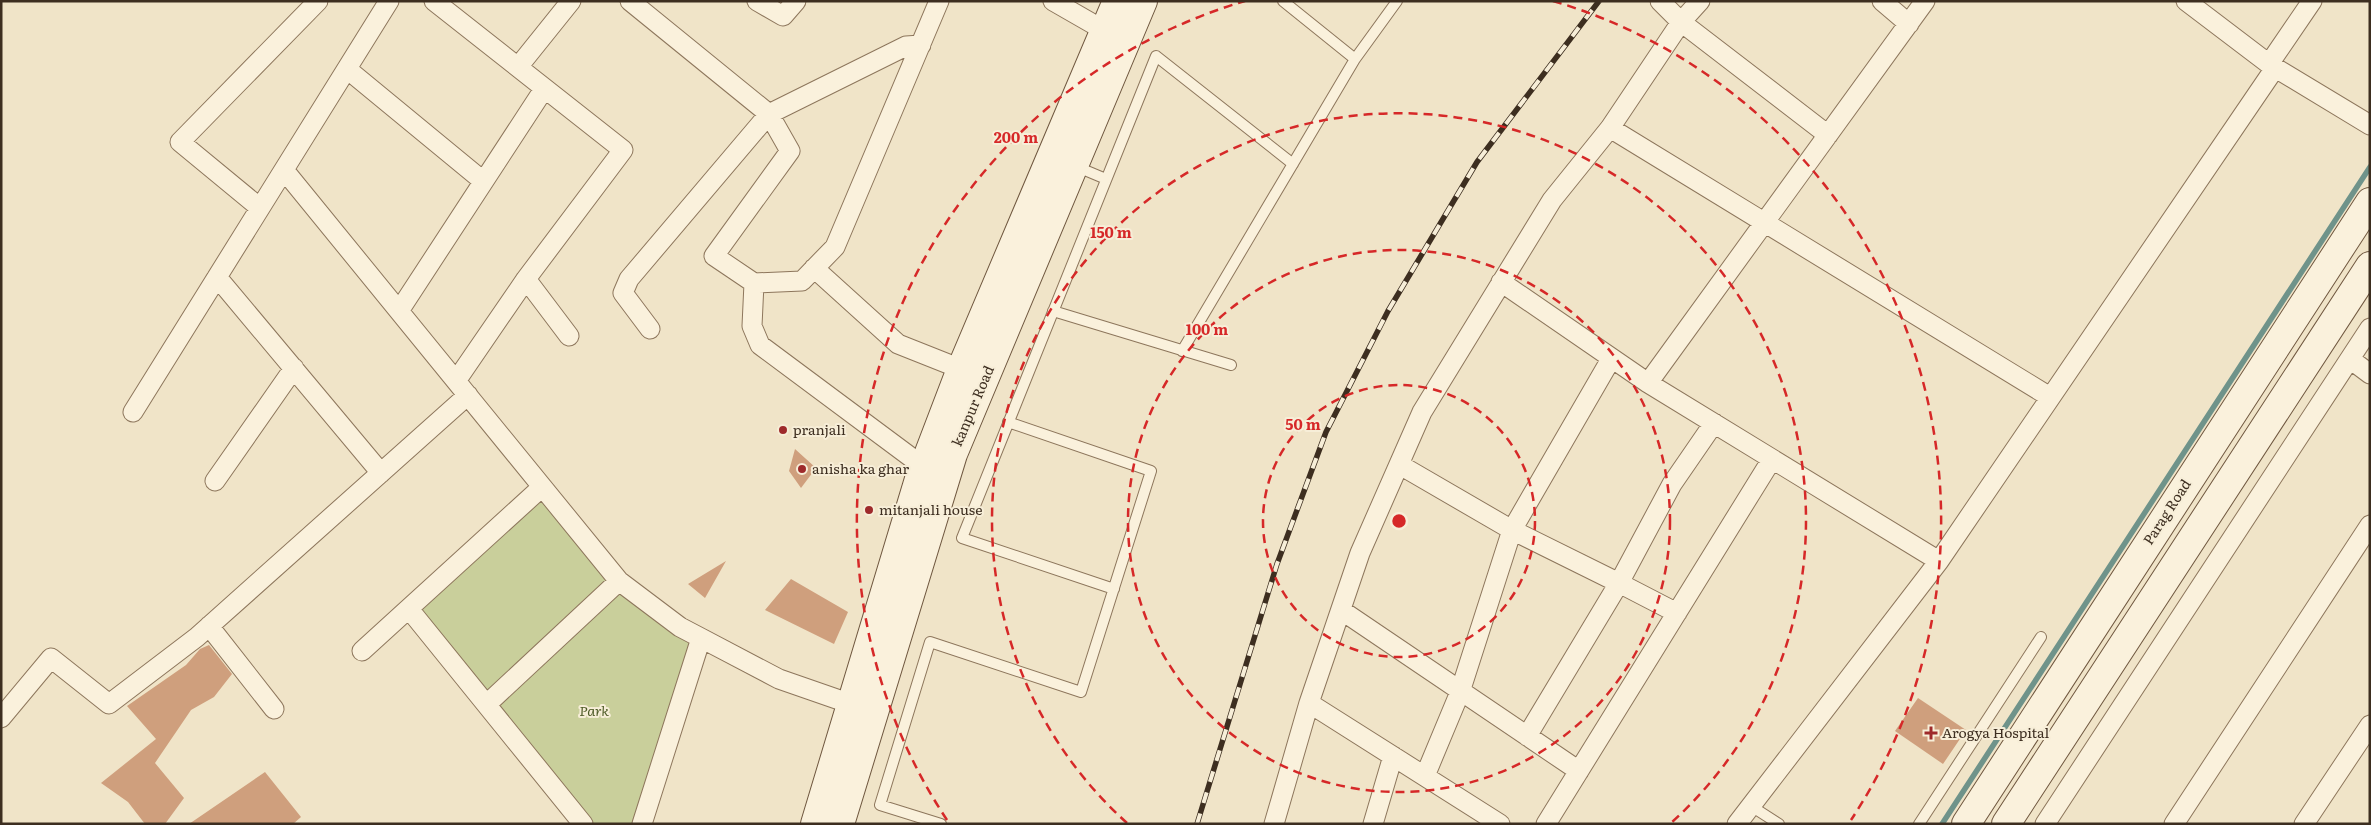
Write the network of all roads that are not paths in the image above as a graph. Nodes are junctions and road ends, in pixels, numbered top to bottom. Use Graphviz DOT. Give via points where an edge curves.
graph roads {
  1 [pos="318,1"];
  2 [pos="389,1"];
  3 [pos="434,1"];
  4 [pos="571,1"];
  5 [pos="630,1"];
  6 [pos="757,1"];
  7 [pos="796,1"];
  8 [pos="939,1"];
  9 [pos="1053,1"];
  10 [pos="1117,1"];
  11 [pos="1143,1"];
  12 [pos="1283,1"];
  13 [pos="1398,1"];
  14 [pos="1660,1"];
  15 [pos="1700,1"];
  16 [pos="1882,1"];
  17 [pos="1925,1"];
  18 [pos="2186,1"];
  19 [pos="2312,1"];
  20 [pos="1681,22"];
  21 [pos="1909,24"];
  22 [pos="1115,37"];
  23 [pos="921,44"];
  24 [pos="1355,59"];
  25 [pos="2272,66"];
  26 [pos="518,68"];
  27 [pos="347,69"];
  28 [pos="544,88"];
  29 [pos="769,114"];
  30 [pos="2370,125"];
  31 [pos="1610,128"];
  32 [pos="1828,135"];
  33 [pos="1293,164"];
  34 [pos="1074,165"];
  35 [pos="284,170"];
  36 [pos="1106,179"];
  37 [pos="484,181"];
  38 [pos="2370,202"];
  39 [pos="260,208"];
  40 [pos="1764,223"];
  41 [pos="2370,266"];
  42 [pos="814,268"];
  43 [pos="217,277"];
  44 [pos="526,279"];
  45 [pos="754,282"];
  46 [pos="1502,282"];
  47 [pos="399,311"];
  48 [pos="1053,311"];
  49 [pos="2370,328"];
  50 [pos="650,329"];
  51 [pos="569,336"];
  52 [pos="1182,350"];
  53 [pos="1611,359"];
  54 [pos="2350,359"];
  55 [pos="1231,366"];
  56 [pos="294,368"];
  57 [pos="961,369"];
  58 [pos="2370,374"];
  59 [pos="1648,383"];
  60 [pos="462,388"];
  61 [pos="2050,397"];
  62 [pos="133,412"];
  63 [pos="1008,422"];
  64 [pos="1714,424"];
  65 [pos="1772,459"];
  66 [pos="1400,465"];
  67 [pos="924,467"];
  68 [pos="381,473"];
  69 [pos="215,482"];
  70 [pos="542,487"];
  71 [pos="2370,525"];
  72 [pos="1512,530"];
  73 [pos="1939,561"];
  74 [pos="619,581"];
  75 [pos="1619,583"];
  76 [pos="1114,589"];
  77 [pos="410,608"];
  78 [pos="1341,610"];
  79 [pos="1676,613"];
  80 [pos="889,621"];
  81 [pos="209,626"];
  82 [pos="2041,637"];
  83 [pos="701,638"];
  84 [pos="362,651"];
  85 [pos="1460,692"];
  86 [pos="1309,703"];
  87 [pos="486,704"];
  88 [pos="274,709"];
  89 [pos="1,718"];
  90 [pos="855,720"];
  91 [pos="2370,725"];
  92 [pos="1527,736"];
  93 [pos="1393,756"];
  94 [pos="1579,771"];
  95 [pos="1425,776"];
  96 [pos="1751,806"];
  97 [pos="1472,816"];
  98 [pos="583,824"];
  99 [pos="642,824"];
  100 [pos="815,824"];
  101 [pos="840,824"];
  102 [pos="941,824"];
  103 [pos="1274,824"];
  104 [pos="1372,824"];
  105 [pos="1500,824"];
  106 [pos="1546,824"];
  107 [pos="1737,824"];
  108 [pos="1779,824"];
  109 [pos="1919,824"];
  110 [pos="1966,824"];
  111 [pos="2006,824"];
  112 [pos="2045,824"];
  113 [pos="2174,824"];
  114 [pos="2304,824"];
  1 -- 39 [label="street" via="180,142"];
  2 -- 27 [label="street"];
  3 -- 26 [label="street"];
  4 -- 26 [label="street"];
  5 -- 29 [label="street"];
  6 -- 7 [label="street" via="783,16"];
  8 -- 23 [label="street"];
  9 -- 22 [label="street"];
  10 -- 22 [label="street"];
  11 -- 22 [label="street, kanpur Road"];
  12 -- 24 [label="lane"];
  13 -- 24 [label="lane"];
  14 -- 20 [label="street"];
  15 -- 20 [label="street"];
  16 -- 21 [label="street"];
  17 -- 21 [label="street"];
  18 -- 25 [label="street"];
  19 -- 25 [label="street"];
  20 -- 31 [label="street"];
  20 -- 32 [label="street"];
  21 -- 32 [label="street"];
  22 -- 34 [label="street, kanpur Road"];
  22 -- 57 [label="street"];
  23 -- 29 [label="street" via="906,46"];
  23 -- 42 [label="street" via="835,247"];
  24 -- 33 [label="lane"];
  25 -- 30 [label="street"];
  25 -- 61 [label="street"];
  26 -- 28 [label="street"];
  27 -- 35 [label="street"];
  27 -- 37 [label="street"];
  28 -- 37 [label="street"];
  28 -- 44 [label="street" via="623,150"];
  29 -- 45 [label="street" via="790,151 714,256"];
  29 -- 50 [label="street" via="629,279 623,293"];
  31 -- 40 [label="street"];
  31 -- 46 [label="street" via="1552,200"];
  32 -- 40 [label="street"];
  33 -- 36 [label="lane" via="1156,56"];
  33 -- 52 [label="lane"];
  34 -- 36 [label="lane"];
  34 -- 80 [label="street, kanpur Road" via="952,454"];
  35 -- 39 [label="street"];
  35 -- 47 [label="street"];
  36 -- 48 [label="lane"];
  37 -- 47 [label="street"];
  38 -- 110 [label="street, Parag Road"];
  39 -- 43 [label="street"];
  40 -- 59 [label="street"];
  40 -- 61 [label="street"];
  41 -- 111 [label="street"];
  42 -- 45 [label="street" via="802,281"];
  42 -- 57 [label="street" via="898,344"];
  43 -- 56 [label="street"];
  43 -- 62 [label="street"];
  44 -- 51 [label="street"];
  44 -- 60 [label="street"];
  45 -- 67 [label="street" via="752,326 760,345"];
  46 -- 53 [label="street"];
  46 -- 66 [label="street" via="1422,412"];
  47 -- 60 [label="street"];
  48 -- 52 [label="lane"];
  48 -- 63 [label="lane"];
  49 -- 54 [label="street"];
  52 -- 55 [label="lane"];
  53 -- 59 [label="street"];
  53 -- 72 [label="street"];
  54 -- 58 [label="street"];
  54 -- 112 [label="street"];
  56 -- 68 [label="street"];
  56 -- 69 [label="street"];
  57 -- 67 [label="street"];
  59 -- 64 [label="street"];
  60 -- 68 [label="street"];
  60 -- 70 [label="street"];
  61 -- 73 [label="street"];
  63 -- 76 [label="lane" via="1151,471"];
  63 -- 76 [label="lane" via="962,538"];
  64 -- 65 [label="street"];
  64 -- 75 [label="street" via="1672,484"];
  65 -- 73 [label="street"];
  65 -- 79 [label="street"];
  66 -- 72 [label="street"];
  66 -- 78 [label="street" via="1360,553"];
  67 -- 80 [label="street"];
  68 -- 81 [label="street"];
  70 -- 74 [label="street"];
  70 -- 77 [label="street"];
  71 -- 113 [label="street"];
  72 -- 75 [label="street"];
  72 -- 85 [label="street"];
  73 -- 96 [label="street"];
  74 -- 83 [label="street"];
  74 -- 87 [label="street"];
  75 -- 79 [label="street"];
  75 -- 92 [label="street"];
  76 -- 102 [label="lane" via="1081,692 930,642 880,805"];
  77 -- 84 [label="street"];
  77 -- 87 [label="street"];
  78 -- 85 [label="street"];
  78 -- 86 [label="street"];
  79 -- 94 [label="street"];
  80 -- 90 [label="street, kanpur Road"];
  81 -- 88 [label="street"];
  81 -- 89 [label="street" via="110,704 51,658"];
  82 -- 109 [label="lane"];
  83 -- 90 [label="street"];
  83 -- 99 [label="street"];
  85 -- 92 [label="street"];
  85 -- 95 [label="street"];
  86 -- 93 [label="street"];
  86 -- 103 [label="street"];
  87 -- 98 [label="street"];
  90 -- 100 [label="street"];
  90 -- 101 [label="street, kanpur Road"];
  91 -- 114 [label="street"];
  92 -- 94 [label="street"];
  93 -- 95 [label="street"];
  93 -- 104 [label="street"];
  94 -- 106 [label="street"];
  95 -- 97 [label="street"];
  96 -- 107 [label="street"];
  96 -- 108 [label="lane"];
  97 -- 105 [label="street"];
}
